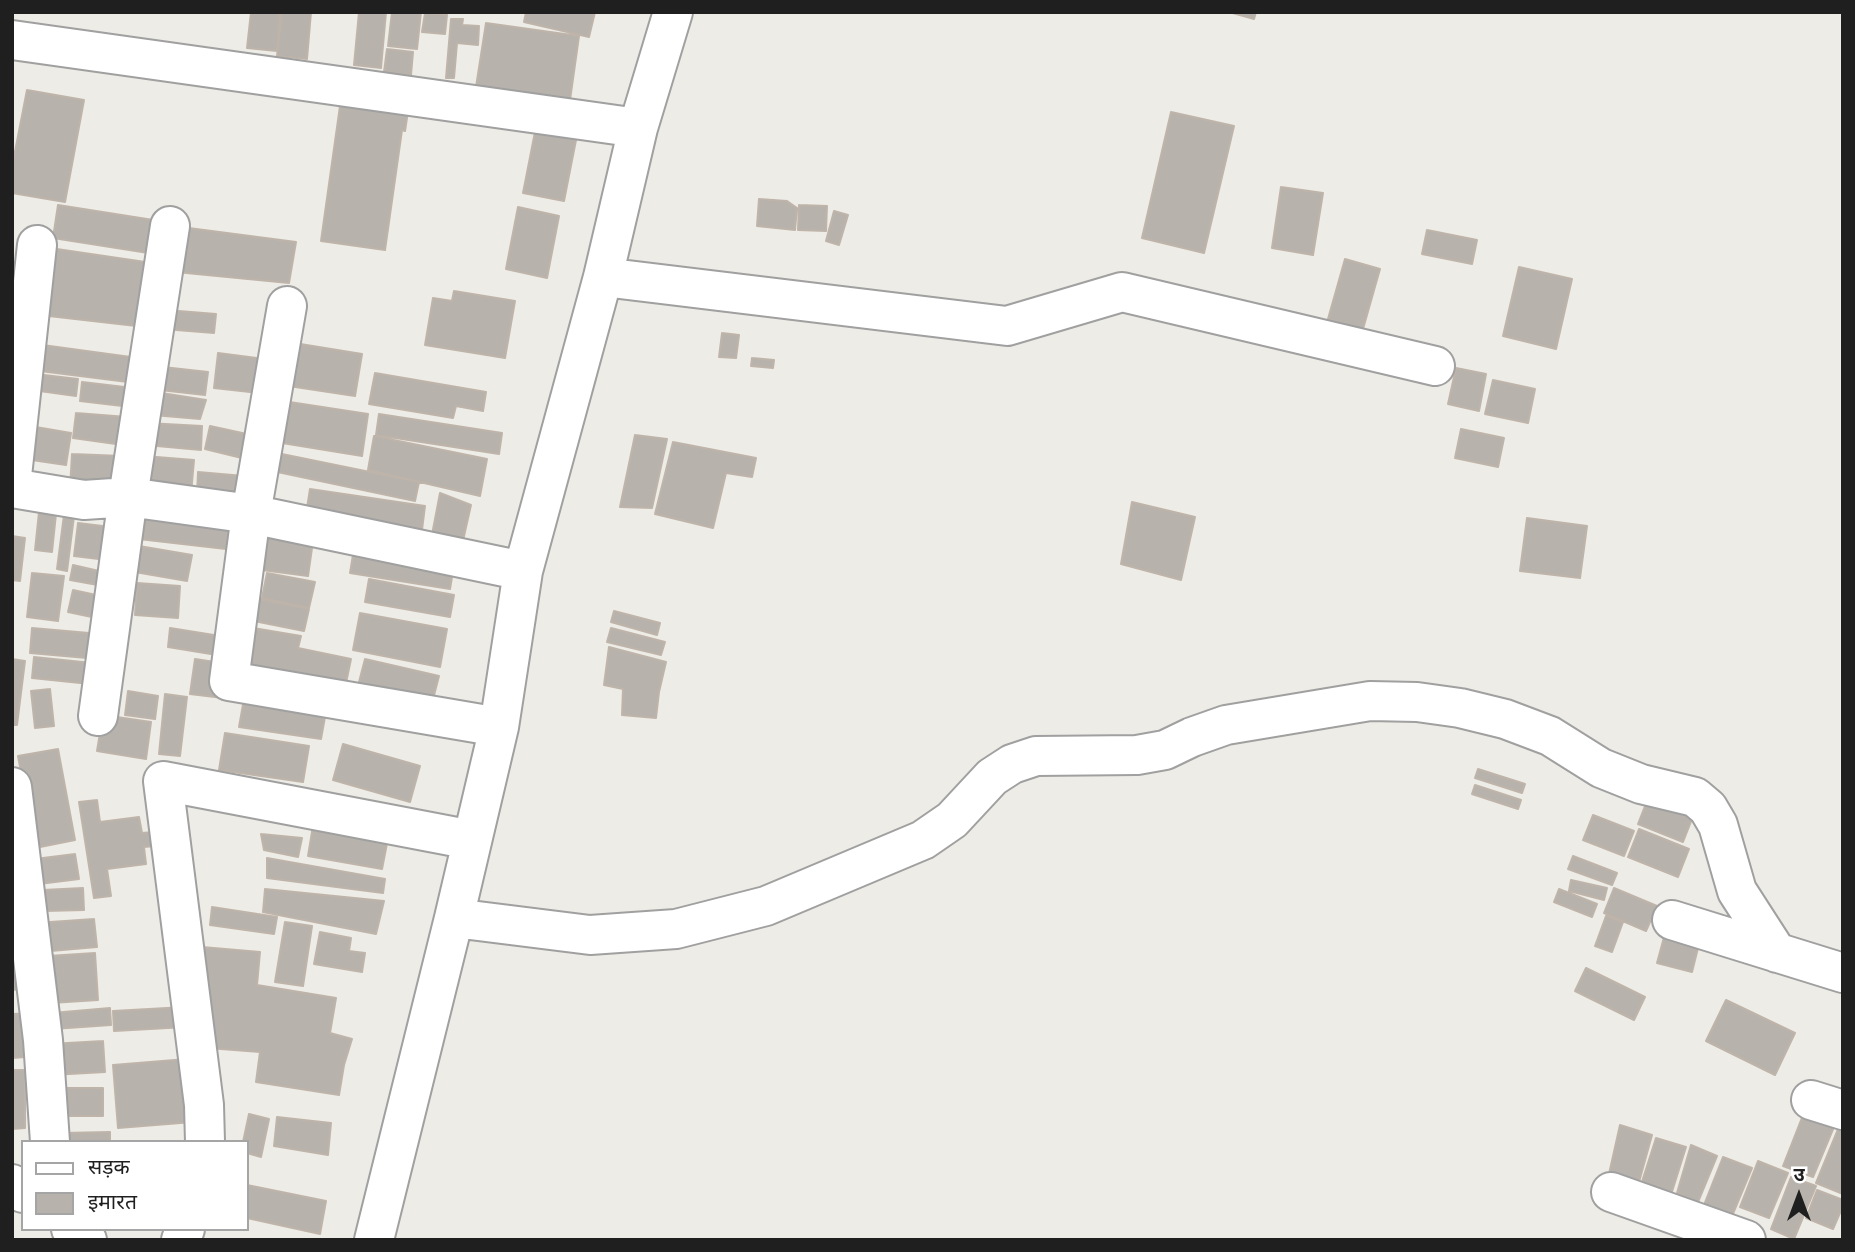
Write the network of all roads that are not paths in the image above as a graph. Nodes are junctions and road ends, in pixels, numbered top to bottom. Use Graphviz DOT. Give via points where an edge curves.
graph roads {
  1 [pos="673,12"];
  2 [pos="12,40"];
  3 [pos="638,128"];
  4 [pos="170,226"];
  5 [pos="37,245"];
  6 [pos="603,277"];
  7 [pos="287,306"];
  8 [pos="1435,366"];
  9 [pos="12,476"];
  10 [pos="12,488"];
  11 [pos="128,497"];
  12 [pos="251,514"];
  13 [pos="523,571"];
  14 [pos="98,716"];
  15 [pos="499,727"];
  16 [pos="12,787"];
  17 [pos="472,840"];
  18 [pos="454,918"];
  19 [pos="1672,920"];
  20 [pos="1777,953"];
  21 [pos="1843,973"];
  22 [pos="50,1140"];
  23 [pos="205,1140"];
  24 [pos="1611,1192"];
  25 [pos="374,1240"];
  26 [pos="1746,1240"];
  1 -- 3 [label="street"];
  2 -- 3 [label="street"];
  3 -- 6 [label="street"];
  4 -- 11 [label="street"];
  5 -- 9 [label="street"];
  6 -- 8 [label="street" via="1007,326 1122,292"];
  6 -- 13 [label="street"];
  7 -- 12 [label="street"];
  10 -- 11 [label="street" via="84,500"];
  11 -- 12 [label="street"];
  11 -- 14 [label="street"];
  12 -- 13 [label="street"];
  12 -- 15 [label="street" via="229,681"];
  13 -- 15 [label="street"];
  15 -- 17 [label="street"];
  16 -- 22 [label="street" via="43,1040"];
  17 -- 18 [label="street"];
  17 -- 23 [label="street" via="163,781"];
  18 -- 20 [label="street" via="590,935 676,929 765,906 923,840 952,820 992,777 1036,756 1137,755 1165,750 1226,725 1381,701 1460,708 1505,719 1550,736 1601,768 1696,797 1718,825 1737,891"];
  18 -- 25 [label="street"];
  19 -- 20 [label="street"];
  20 -- 21 [label="street"];
  24 -- 26 [label="street"];
}
